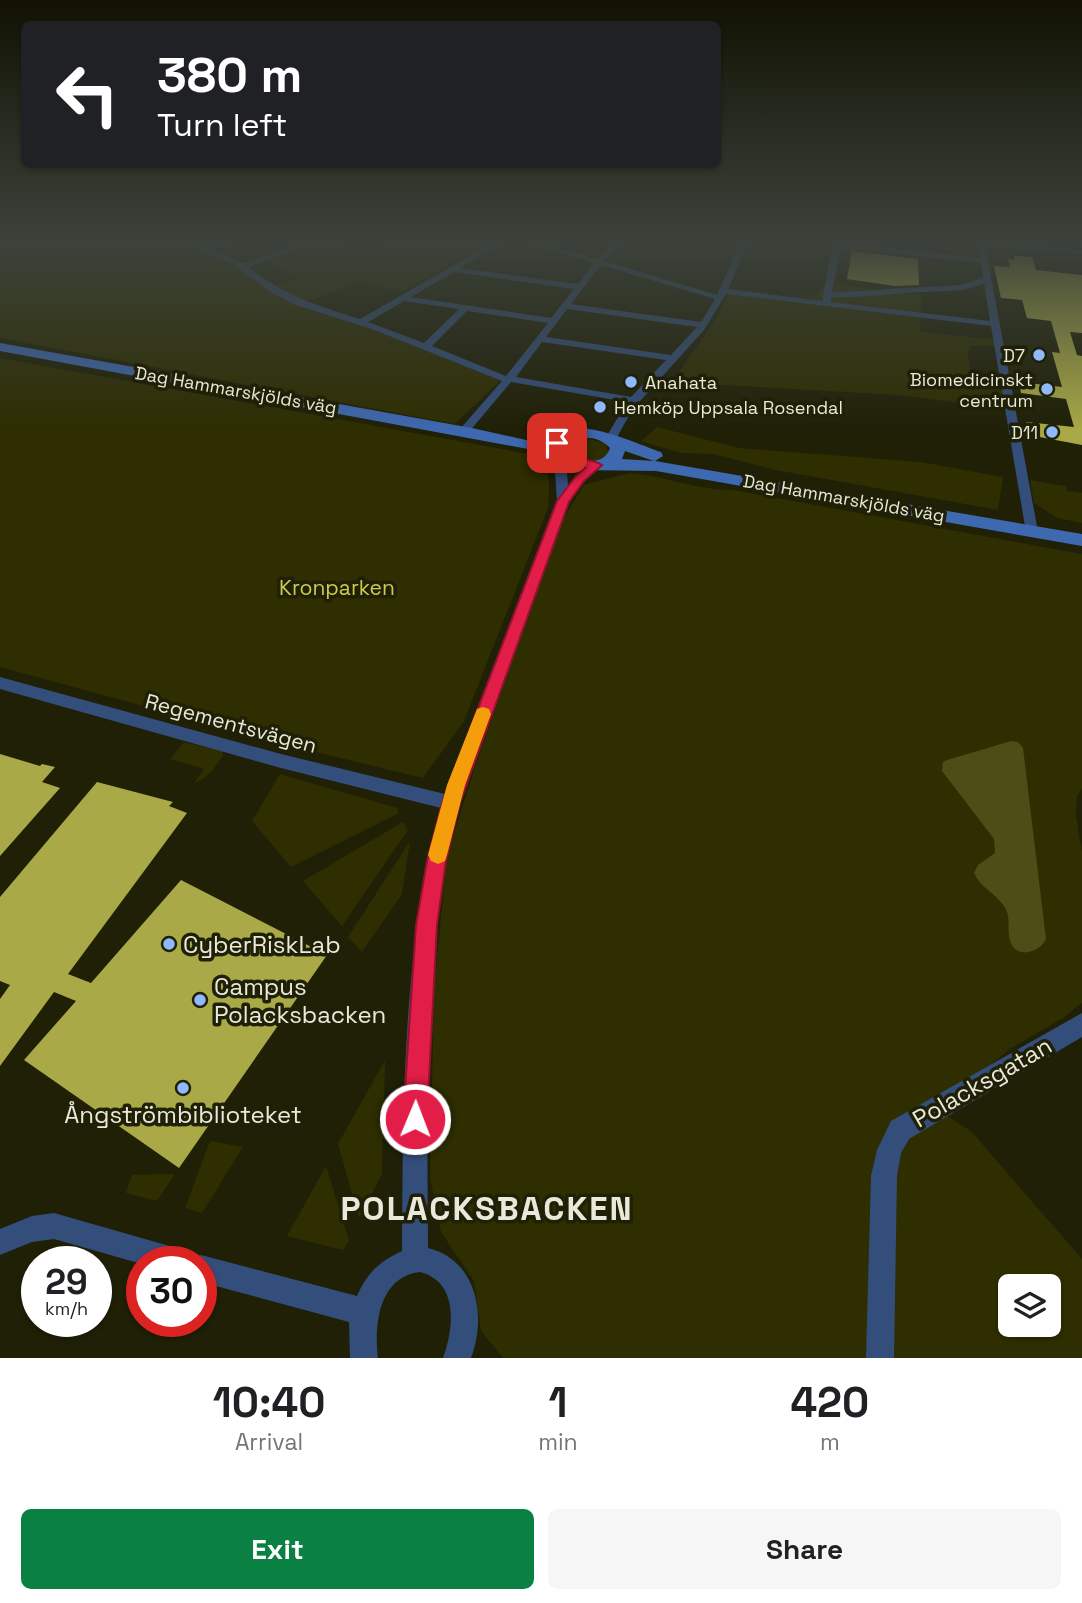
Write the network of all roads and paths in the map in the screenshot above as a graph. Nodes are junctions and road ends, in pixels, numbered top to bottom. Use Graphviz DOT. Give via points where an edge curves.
graph roads {
  1 [pos="306,305"];
  2 [pos="390,305"];
  3 [pos="444,305"];
  4 [pos="715,305"];
  5 [pos="872,305"];
  6 [pos="992,305"];
  7 [pos="565,306"];
  8 [pos="464,309"];
  9 [pos="554,321"];
  10 [pos="360,323"];
  11 [pos="995,324"];
  12 [pos="703,326"];
  13 [pos="540,339"];
  14 [pos="427,346"];
  15 [pos="0,347"];
  16 [pos="675,358"];
  17 [pos="509,379"];
  18 [pos="629,404"];
  19 [pos="468,432"];
  20 [pos="580,433"];
  21 [pos="612,440"];
  22 [pos="559,455"];
  23 [pos="601,464"];
  24 [pos="563,501"];
  25 [pos="1031,527"];
  26 [pos="1082,531"];
  27 [pos="1082,540"];
  28 [pos="0,684"];
  29 [pos="451,803"];
  30 [pos="1082,1024"];
  31 [pos="0,1242"];
  32 [pos="126,1247"];
  33 [pos="415,1259"];
  34 [pos="217,1272"];
  35 [pos="364,1312"];
  36 [pos="459,1357"];
  37 [pos="364,1358"];
  38 [pos="880,1358"];
  1 -- 10 [label="street"];
  2 -- 10 [label="street"];
  3 -- 8 [label="street"];
  4 -- 12 [label="street"];
  5 -- 11 [label="street"];
  6 -- 11 [label="street"];
  7 -- 9 [label="street"];
  7 -- 12 [label="street"];
  8 -- 9 [label="street"];
  8 -- 14 [label="street"];
  9 -- 13 [label="street"];
  10 -- 14 [label="street"];
  11 -- 25 [label="street"];
  12 -- 16 [label="street"];
  13 -- 16 [label="street"];
  13 -- 17 [label="street"];
  14 -- 17 [label="street"];
  15 -- 19 [label="main road, Dag Hammarskjölds väg"];
  16 -- 18 [label="street"];
  17 -- 18 [label="street"];
  17 -- 19 [label="street"];
  18 -- 20 [label="street" via="607,425"];
  18 -- 21 [label="street"];
  19 -- 20 [label="main road, Dag Hammarskjölds väg"];
  19 -- 22 [label="main road, Dag Hammarskjölds väg"];
  20 -- 21 [label="main road, Dag Hammarskjölds väg"];
  20 -- 22 [label="main road" via="557,443"];
  21 -- 23 [label="main road" via="617,454"];
  21 -- 25 [label="main road, Dag Hammarskjölds väg" via="660,457"];
  22 -- 23 [label="main road" via="577,465"];
  22 -- 24 [label="street"];
  23 -- 24 [label="street" via="580,478"];
  23 -- 25 [label="main road, Dag Hammarskjölds väg" via="656,466"];
  24 -- 29 [label="street"];
  25 -- 26 [label="main road, Dag Hammarskjölds väg"];
  25 -- 27 [label="main road, Dag Hammarskjölds väg"];
  28 -- 29 [label="street, Regementsvägen"];
  29 -- 33 [label="street" via="426,925 415,1094"];
  30 -- 38 [label="street, Polacksgatan" via="900,1129 889,1150 884,1176"];
  31 -- 32 [label="street" via="54,1226"];
  33 -- 35 [label="street" via="385,1274"];
  33 -- 36 [label="street" via="434,1262 449,1272 460,1290 465,1329"];
  34 -- 35 [label="street"];
  35 -- 37 [label="street" via="360,1336"];
}
